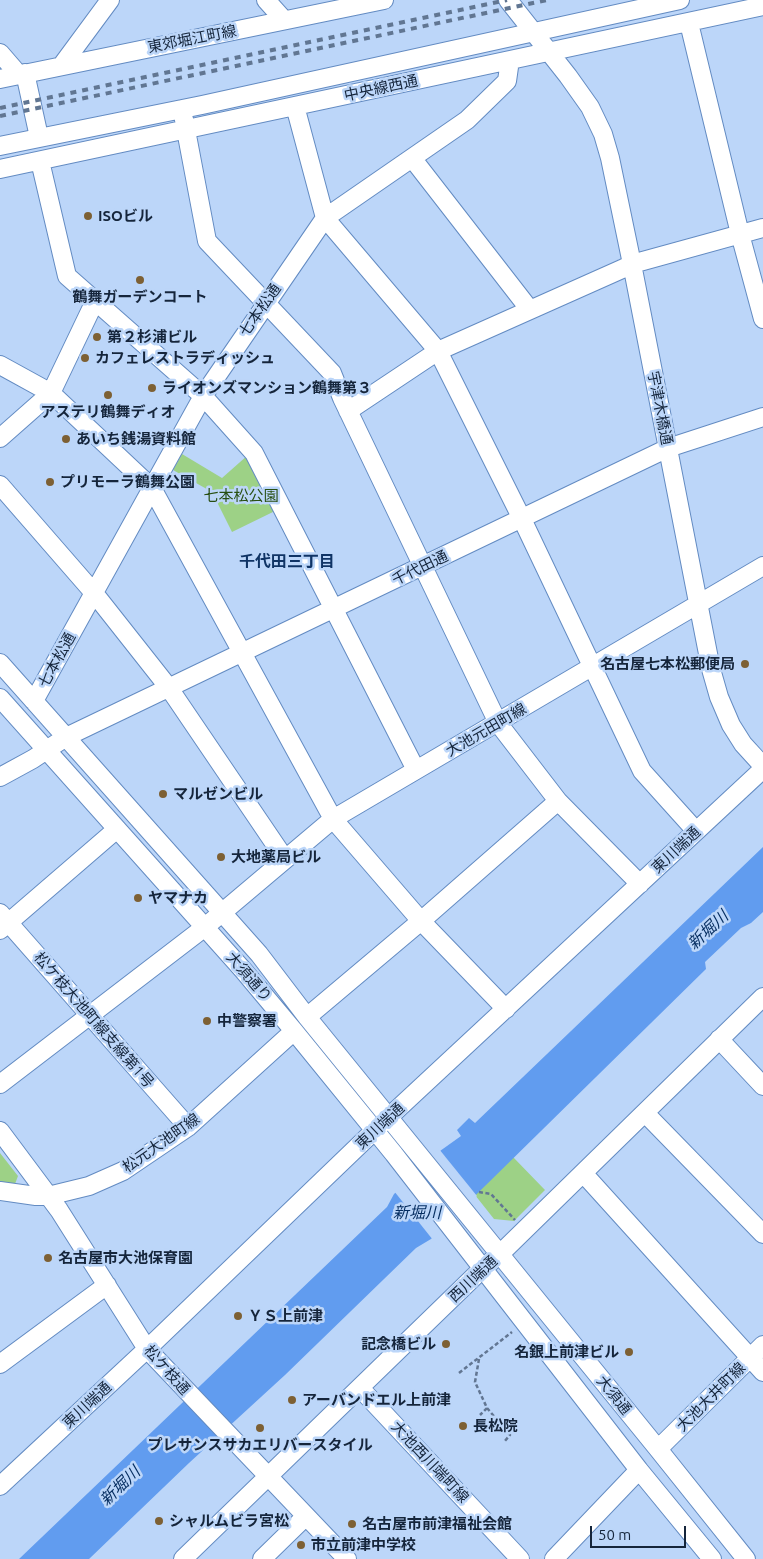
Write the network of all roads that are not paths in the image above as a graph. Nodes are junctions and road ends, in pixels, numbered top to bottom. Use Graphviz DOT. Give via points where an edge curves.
graph roads {
  1 [pos="110,0"];
  2 [pos="266,0"];
  3 [pos="382,0"];
  4 [pos="508,0"];
  5 [pos="671,1"];
  6 [pos="763,6"];
  7 [pos="284,20"];
  8 [pos="689,23"];
  9 [pos="533,33"];
  10 [pos="550,52"];
  11 [pos="0,54"];
  12 [pos="510,60"];
  13 [pos="62,65"];
  14 [pos="22,74"];
  15 [pos="0,78"];
  16 [pos="295,106"];
  17 [pos="182,109"];
  18 [pos="186,130"];
  19 [pos="39,138"];
  20 [pos="0,146"];
  21 [pos="412,158"];
  22 [pos="40,161"];
  23 [pos="0,169"];
  24 [pos="325,218"];
  25 [pos="763,228"];
  26 [pos="740,234"];
  27 [pos="632,264"];
  28 [pos="95,301"];
  29 [pos="266,303"];
  30 [pos="530,310"];
  31 [pos="763,319"];
  32 [pos="438,351"];
  33 [pos="0,365"];
  34 [pos="51,393"];
  35 [pos="203,396"];
  36 [pos="348,411"];
  37 [pos="763,417"];
  38 [pos="0,438"];
  39 [pos="668,448"];
  40 [pos="0,485"];
  41 [pos="152,488"];
  42 [pos="522,519"];
  43 [pos="423,566"];
  44 [pos="763,566"];
  45 [pos="94,593"];
  46 [pos="699,605"];
  47 [pos="334,609"];
  48 [pos="243,652"];
  49 [pos="0,663"];
  50 [pos="592,668"];
  51 [pos="169,688"];
  52 [pos="0,698"];
  53 [pos="34,701"];
  54 [pos="498,723"];
  55 [pos="73,733"];
  56 [pos="47,750"];
  57 [pos="763,768"];
  58 [pos="416,770"];
  59 [pos="0,777"];
  60 [pos="558,801"];
  61 [pos="333,818"];
  62 [pos="118,829"];
  63 [pos="696,831"];
  64 [pos="285,859"];
  65 [pos="640,884"];
  66 [pos="222,913"];
  67 [pos="421,920"];
  68 [pos="3,922"];
  69 [pos="205,927"];
  70 [pos="763,997"];
  71 [pos="506,1009"];
  72 [pos="90,1014"];
  73 [pos="308,1017"];
  74 [pos="294,1031"];
  75 [pos="719,1039"];
  76 [pos="0,1084"];
  77 [pos="763,1086"];
  78 [pos="644,1113"];
  79 [pos="390,1117"];
  80 [pos="188,1126"];
  81 [pos="375,1130"];
  82 [pos="0,1131"];
  83 [pos="583,1173"];
  84 [pos="0,1191"];
  85 [pos="48,1196"];
  86 [pos="481,1232"];
  87 [pos="763,1234"];
  88 [pos="500,1254"];
  89 [pos="483,1268"];
  90 [pos="107,1285"];
  91 [pos="763,1345"];
  92 [pos="147,1349"];
  93 [pos="750,1358"];
  94 [pos="0,1364"];
  95 [pos="763,1372"];
  96 [pos="360,1388"];
  97 [pos="658,1448"];
  98 [pos="639,1470"];
  99 [pos="268,1476"];
  100 [pos="0,1486"];
  101 [pos="306,1516"];
  102 [pos="182,1559"];
  103 [pos="262,1559"];
  104 [pos="348,1559"];
  105 [pos="520,1559"];
  106 [pos="554,1559"];
  107 [pos="712,1559"];
  108 [pos="746,1559"];
  1 -- 13 [label="street"];
  2 -- 7 [label="street"];
  3 -- 7 [label="street, 東郊堀江町線"];
  4 -- 9 [label="street, 宇津木橋通"];
  5 -- 9 [label="street, 中央線西通"];
  6 -- 8 [label="street, 中央線西通"];
  7 -- 13 [label="street, 東郊堀江町線"];
  8 -- 10 [label="street, 中央線西通"];
  8 -- 26 [label="street"];
  9 -- 10 [label="street, 宇津木橋通"];
  9 -- 17 [label="street, 中央線西通"];
  10 -- 12 [label="street, 中央線西通"];
  10 -- 27 [label="street, 宇津木橋通" via="590,107 603,134"];
  11 -- 14 [label="street"];
  12 -- 16 [label="street, 中央線西通"];
  12 -- 21 [label="street, 七本松通" via="507,81 467,120"];
  13 -- 14 [label="street, 東郊堀江町線"];
  14 -- 15 [label="street, 東郊堀江町線"];
  14 -- 19 [label="street"];
  16 -- 18 [label="street, 中央線西通"];
  16 -- 24 [label="street"];
  17 -- 18 [label="street"];
  17 -- 19 [label="street, 中央線西通"];
  18 -- 22 [label="street, 中央線西通"];
  18 -- 29 [label="street" via="207,241"];
  19 -- 20 [label="street, 中央線西通"];
  21 -- 24 [label="street, 七本松通"];
  21 -- 30 [label="street"];
  22 -- 23 [label="street, 中央線西通"];
  22 -- 28 [label="street" via="67,276"];
  24 -- 29 [label="street, 七本松通"];
  24 -- 32 [label="street"];
  25 -- 26 [label="street"];
  26 -- 27 [label="street"];
  26 -- 31 [label="street"];
  27 -- 30 [label="street"];
  27 -- 39 [label="street, 宇津木橋通"];
  28 -- 34 [label="street"];
  28 -- 35 [label="street"];
  29 -- 35 [label="street, 七本松通"];
  29 -- 36 [label="street" via="332,373"];
  30 -- 32 [label="street"];
  32 -- 36 [label="street"];
  32 -- 42 [label="street"];
  33 -- 34 [label="street"];
  34 -- 38 [label="street"];
  34 -- 41 [label="street"];
  35 -- 41 [label="street, 七本松通"];
  35 -- 47 [label="street" via="254,453"];
  36 -- 43 [label="street"];
  37 -- 39 [label="street, 千代田通"];
  39 -- 42 [label="street, 千代田通"];
  39 -- 46 [label="street, 宇津木橋通"];
  40 -- 45 [label="street"];
  41 -- 45 [label="street, 七本松通"];
  41 -- 48 [label="street"];
  42 -- 43 [label="street, 千代田通"];
  42 -- 50 [label="street"];
  43 -- 47 [label="street, 千代田通"];
  43 -- 54 [label="street"];
  44 -- 46 [label="street, 大池元田町線"];
  45 -- 51 [label="street"];
  45 -- 53 [label="street, 七本松通"];
  46 -- 50 [label="street, 大池元田町線"];
  46 -- 57 [label="street, 宇津木橋通" via="719,698 731,725"];
  47 -- 48 [label="street, 千代田通"];
  47 -- 58 [label="street"];
  48 -- 51 [label="street, 千代田通"];
  48 -- 61 [label="street"];
  49 -- 53 [label="street, 大須通り"];
  50 -- 54 [label="street, 大池元田町線"];
  50 -- 63 [label="street" via="642,771"];
  51 -- 55 [label="street, 千代田通"];
  51 -- 64 [label="street"];
  52 -- 56 [label="street, 大須通り"];
  53 -- 55 [label="street, 大須通り"];
  54 -- 58 [label="street, 大池元田町線"];
  54 -- 60 [label="street"];
  55 -- 56 [label="street, 千代田通"];
  55 -- 66 [label="street, 大須通り"];
  56 -- 59 [label="street"];
  56 -- 62 [label="street, 大須通り"];
  57 -- 63 [label="street, 東川端通"];
  58 -- 61 [label="street, 大池元田町線"];
  60 -- 65 [label="street"];
  60 -- 67 [label="street"];
  61 -- 64 [label="street, 大池元田町線"];
  61 -- 67 [label="street"];
  62 -- 68 [label="street"];
  62 -- 69 [label="street, 大須通り"];
  63 -- 65 [label="street, 東川端通"];
  64 -- 66 [label="street, 大池元田町線"];
  65 -- 71 [label="street, 東川端通"];
  66 -- 69 [label="street, 大池元田町線"];
  66 -- 73 [label="street, 大須通り"];
  67 -- 71 [label="street"];
  67 -- 73 [label="street"];
  68 -- 72 [label="street, 松ケ枝大池町線支線第1号"];
  69 -- 72 [label="street, 大池元田町線"];
  69 -- 74 [label="street, 大須通り"];
  70 -- 75 [label="street, 西川端通"];
  71 -- 79 [label="street, 東川端通"];
  72 -- 76 [label="street, 大池元田町線"];
  72 -- 80 [label="street, 松ケ枝大池町線支線第1号"];
  73 -- 79 [label="street, 大須通り"];
  74 -- 80 [label="street, 松元大池町線"];
  74 -- 81 [label="street, 大須通り"];
  75 -- 77 [label="street"];
  75 -- 78 [label="street, 西川端通"];
  78 -- 83 [label="street, 西川端通"];
  78 -- 87 [label="street"];
  79 -- 81 [label="street, 東川端通"];
  79 -- 86 [label="street, 大須通り"];
  80 -- 85 [label="street, 松元大池町線" via="123,1171 89,1186"];
  81 -- 89 [label="street, 大須通り"];
  81 -- 92 [label="street, 東川端通"];
  82 -- 85 [label="street, 松ケ枝通"];
  83 -- 88 [label="street, 西川端通"];
  83 -- 93 [label="street"];
  84 -- 85 [label="street, 松元大池町線"];
  85 -- 90 [label="street, 松ケ枝通"];
  86 -- 88 [label="street, 大須通"];
  88 -- 89 [label="street, 西川端通"];
  88 -- 97 [label="street, 大須通"];
  89 -- 96 [label="street, 西川端通"];
  89 -- 98 [label="street, 大須通"];
  90 -- 92 [label="street, 松ケ枝通"];
  90 -- 94 [label="street"];
  91 -- 93 [label="street, 大池大井町線"];
  92 -- 99 [label="street, 松ケ枝通"];
  92 -- 100 [label="street, 東川端通"];
  93 -- 95 [label="street"];
  93 -- 97 [label="street, 大池大井町線"];
  96 -- 99 [label="street, 西川端通"];
  96 -- 105 [label="street, 大池西川端町線"];
  97 -- 108 [label="street, 大須通"];
  98 -- 106 [label="street"];
  98 -- 107 [label="street, 大須通"];
  99 -- 101 [label="street, 松ケ枝通"];
  99 -- 102 [label="street, 西川端通"];
  101 -- 103 [label="street"];
  101 -- 104 [label="street, 松ケ枝通"];
}
